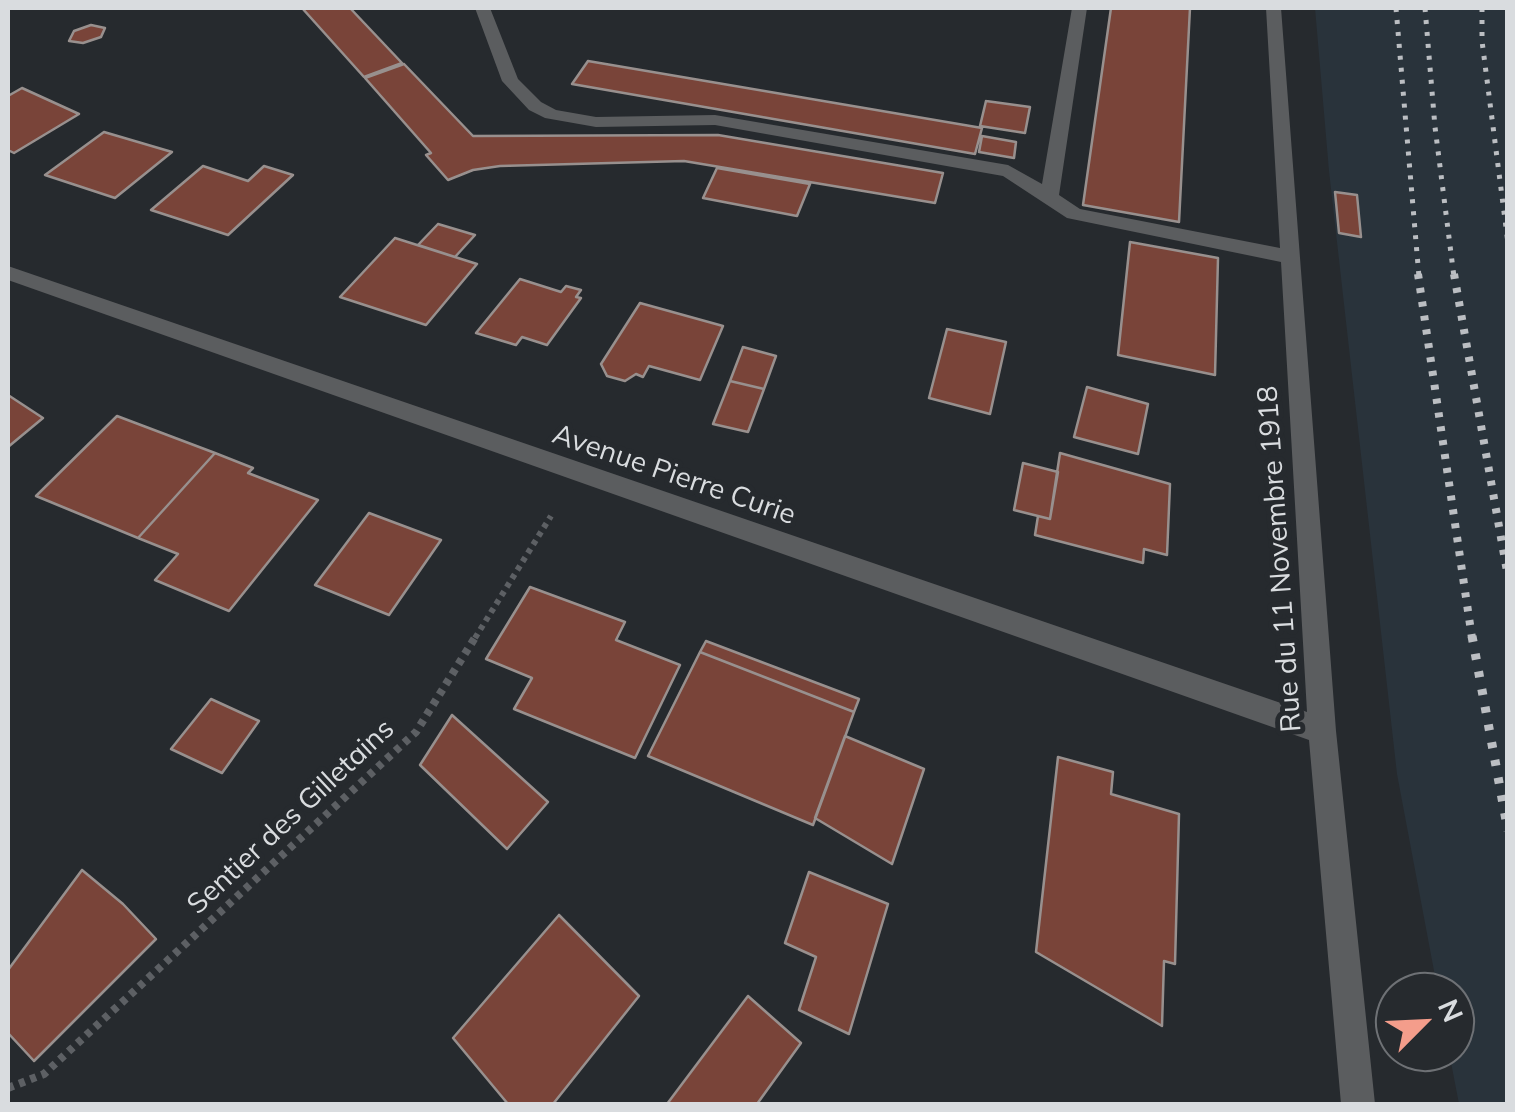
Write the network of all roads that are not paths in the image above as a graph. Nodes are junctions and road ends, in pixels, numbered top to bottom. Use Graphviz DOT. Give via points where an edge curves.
graph roads {
  1 [pos="483,8"];
  2 [pos="1080,8"];
  3 [pos="1274,8"];
  4 [pos="1049,197"];
  5 [pos="1289,257"];
  6 [pos="8,273"];
  7 [pos="1322,732"];
  8 [pos="1358,1104"];
  1 -- 4 [label="street" via="510,82 551,114 596,122 715,120 1008,171"];
  2 -- 4 [label="street"];
  3 -- 5 [label="street, Rue du 11 Novembre 1918"];
  4 -- 5 [label="street" via="1074,214"];
  5 -- 7 [label="street, Rue du 11 Novembre 1918"];
  6 -- 7 [label="street, Avenue Pierre Curie"];
  7 -- 8 [label="street, Rue du 11 Novembre 1918"];
}
